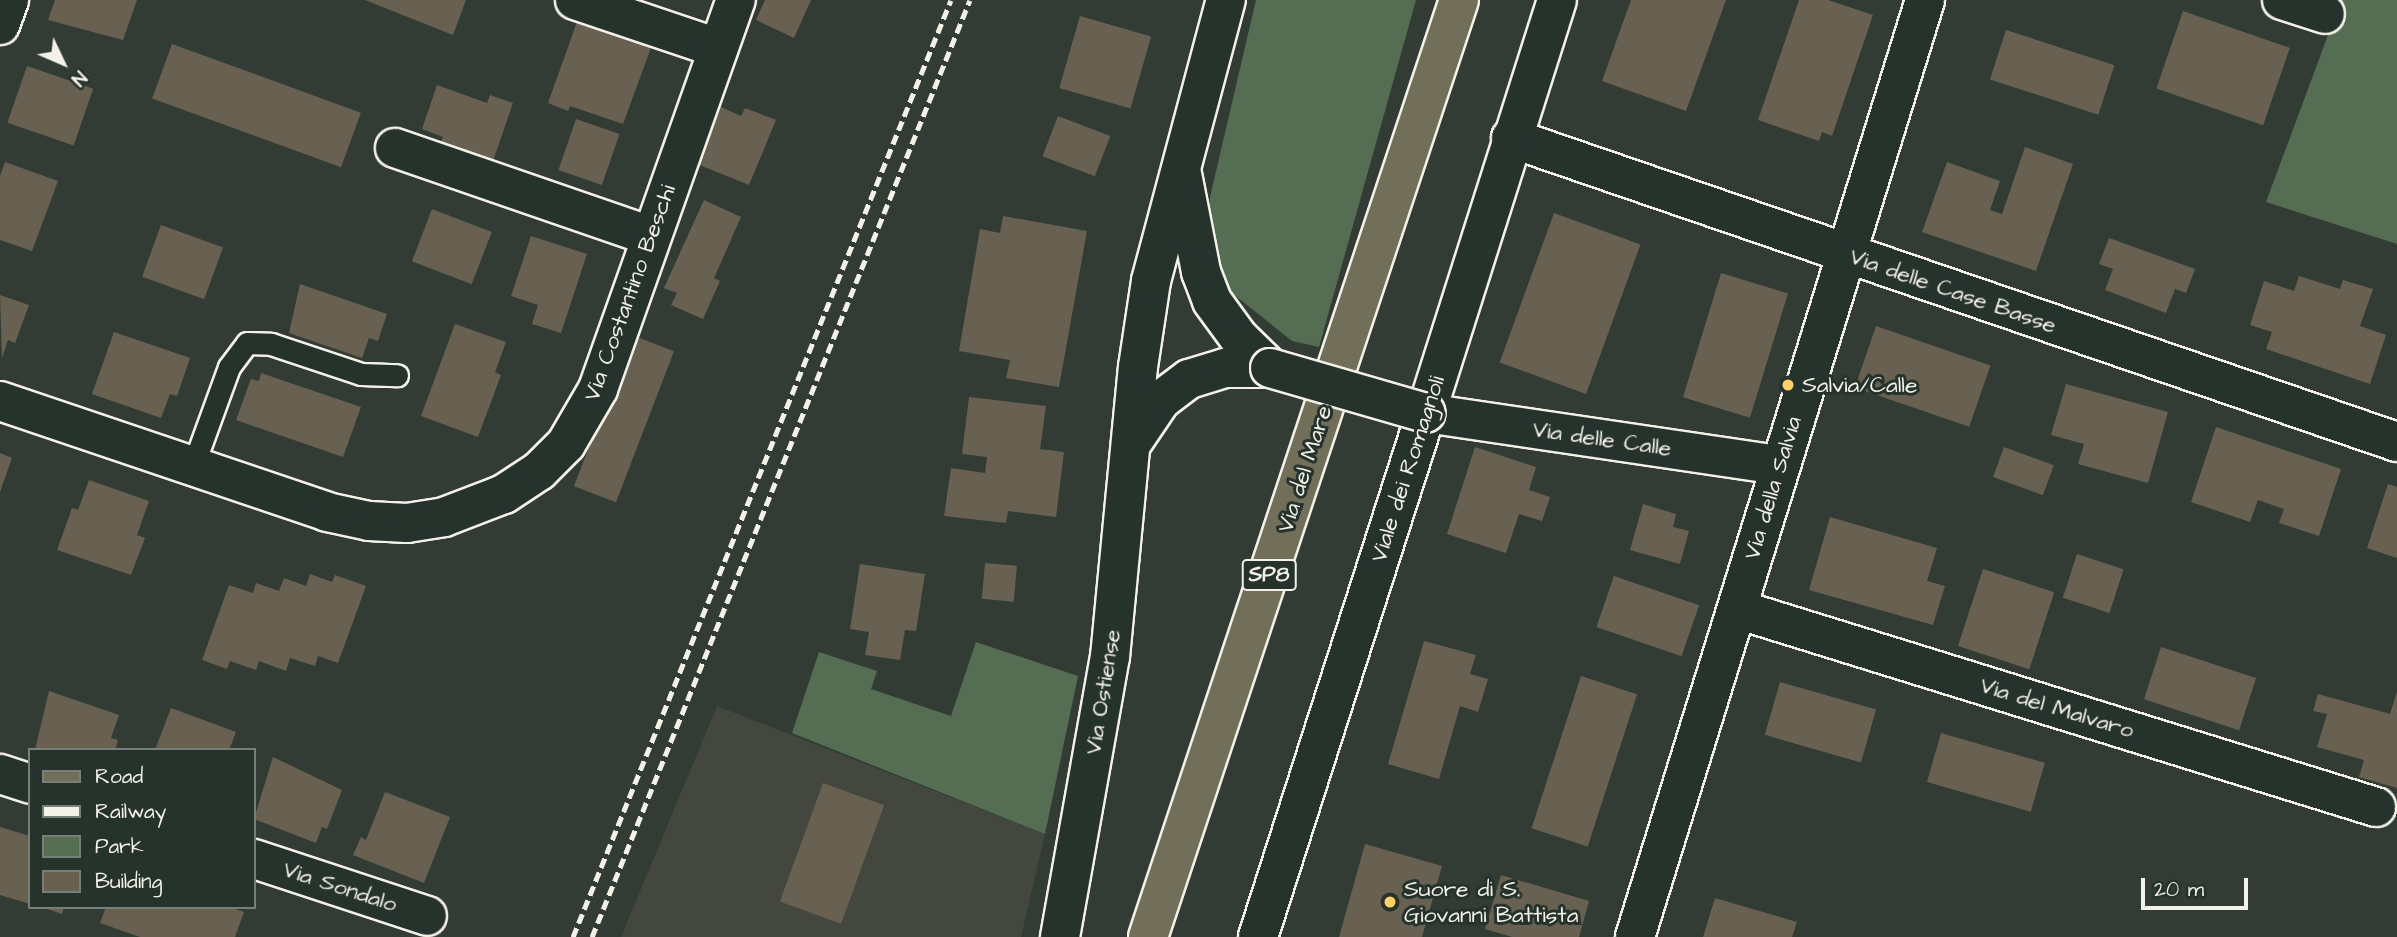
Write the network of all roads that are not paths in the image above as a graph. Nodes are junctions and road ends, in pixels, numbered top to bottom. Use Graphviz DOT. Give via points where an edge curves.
graph roads {
  1 [pos="9,0"];
  2 [pos="575,0"];
  3 [pos="736,0"];
  4 [pos="1226,0"];
  5 [pos="1436,0"];
  6 [pos="1460,0"];
  7 [pos="1557,0"];
  8 [pos="1926,0"];
  9 [pos="2282,0"];
  10 [pos="2325,14"];
  11 [pos="0,25"];
  12 [pos="718,48"];
  13 [pos="1511,138"];
  14 [pos="395,148"];
  15 [pos="1180,162"];
  16 [pos="1390,214"];
  17 [pos="651,236"];
  18 [pos="1846,254"];
  19 [pos="1270,368"];
  20 [pos="397,376"];
  21 [pos="0,401"];
  22 [pos="1426,413"];
  23 [pos="2397,442"];
  24 [pos="1131,444"];
  25 [pos="1778,465"];
  26 [pos="193,466"];
  27 [pos="1737,609"];
  28 [pos="0,774"];
  29 [pos="28,783"];
  30 [pos="2376,807"];
  31 [pos="256,860"];
  32 [pos="426,916"];
  33 [pos="1060,937"];
  34 [pos="1148,937"];
  35 [pos="1258,937"];
  36 [pos="1635,937"];
  1 -- 11 [label="street"];
  2 -- 12 [label="street"];
  3 -- 12 [label="street, Via Costantino Beschi"];
  4 -- 15 [label="street, Via Ostiense"];
  5 -- 16 [label="main road"];
  6 -- 16 [label="main road, Via del Mare / SP8"];
  7 -- 13 [label="street, Viale dei Romagnoli"];
  8 -- 18 [label="street, Via della Salvia"];
  9 -- 10 [label="street"];
  12 -- 17 [label="street, Via Costantino Beschi"];
  13 -- 18 [label="street, Via delle Case Basse"];
  13 -- 22 [label="street, Viale dei Romagnoli"];
  14 -- 17 [label="street"];
  15 -- 19 [label="street, Via Ostiense" via="1206,287 1230,328"];
  15 -- 24 [label="street, Via Ostiense" via="1151,281"];
  16 -- 34 [label="main road, Via del Mare / SP8"];
  17 -- 26 [label="street, Via Costantino Beschi" via="583,419 555,457 504,494 444,517 407,523 369,522"];
  18 -- 23 [label="street, Via delle Case Basse"];
  18 -- 25 [label="street, Via della Salvia"];
  19 -- 22 [label="street, Via Ostiense, bridge"];
  19 -- 24 [label="street, Via Ostiense" via="1226,368 1189,379 1161,400"];
  20 -- 26 [label="lane" via="361,374 271,344 247,343 229,367"];
  21 -- 26 [label="street, Via Costantino Beschi"];
  22 -- 25 [label="street, Via delle Calle"];
  22 -- 35 [label="street, Viale dei Romagnoli"];
  24 -- 33 [label="street, Via Ostiense" via="1110,657"];
  25 -- 27 [label="street, Via della Salvia"];
  27 -- 30 [label="street, Via del Malvaro"];
  27 -- 36 [label="street, Via della Salvia"];
  28 -- 29 [label="street"];
  31 -- 32 [label="street, Via Sondalo"];
}
